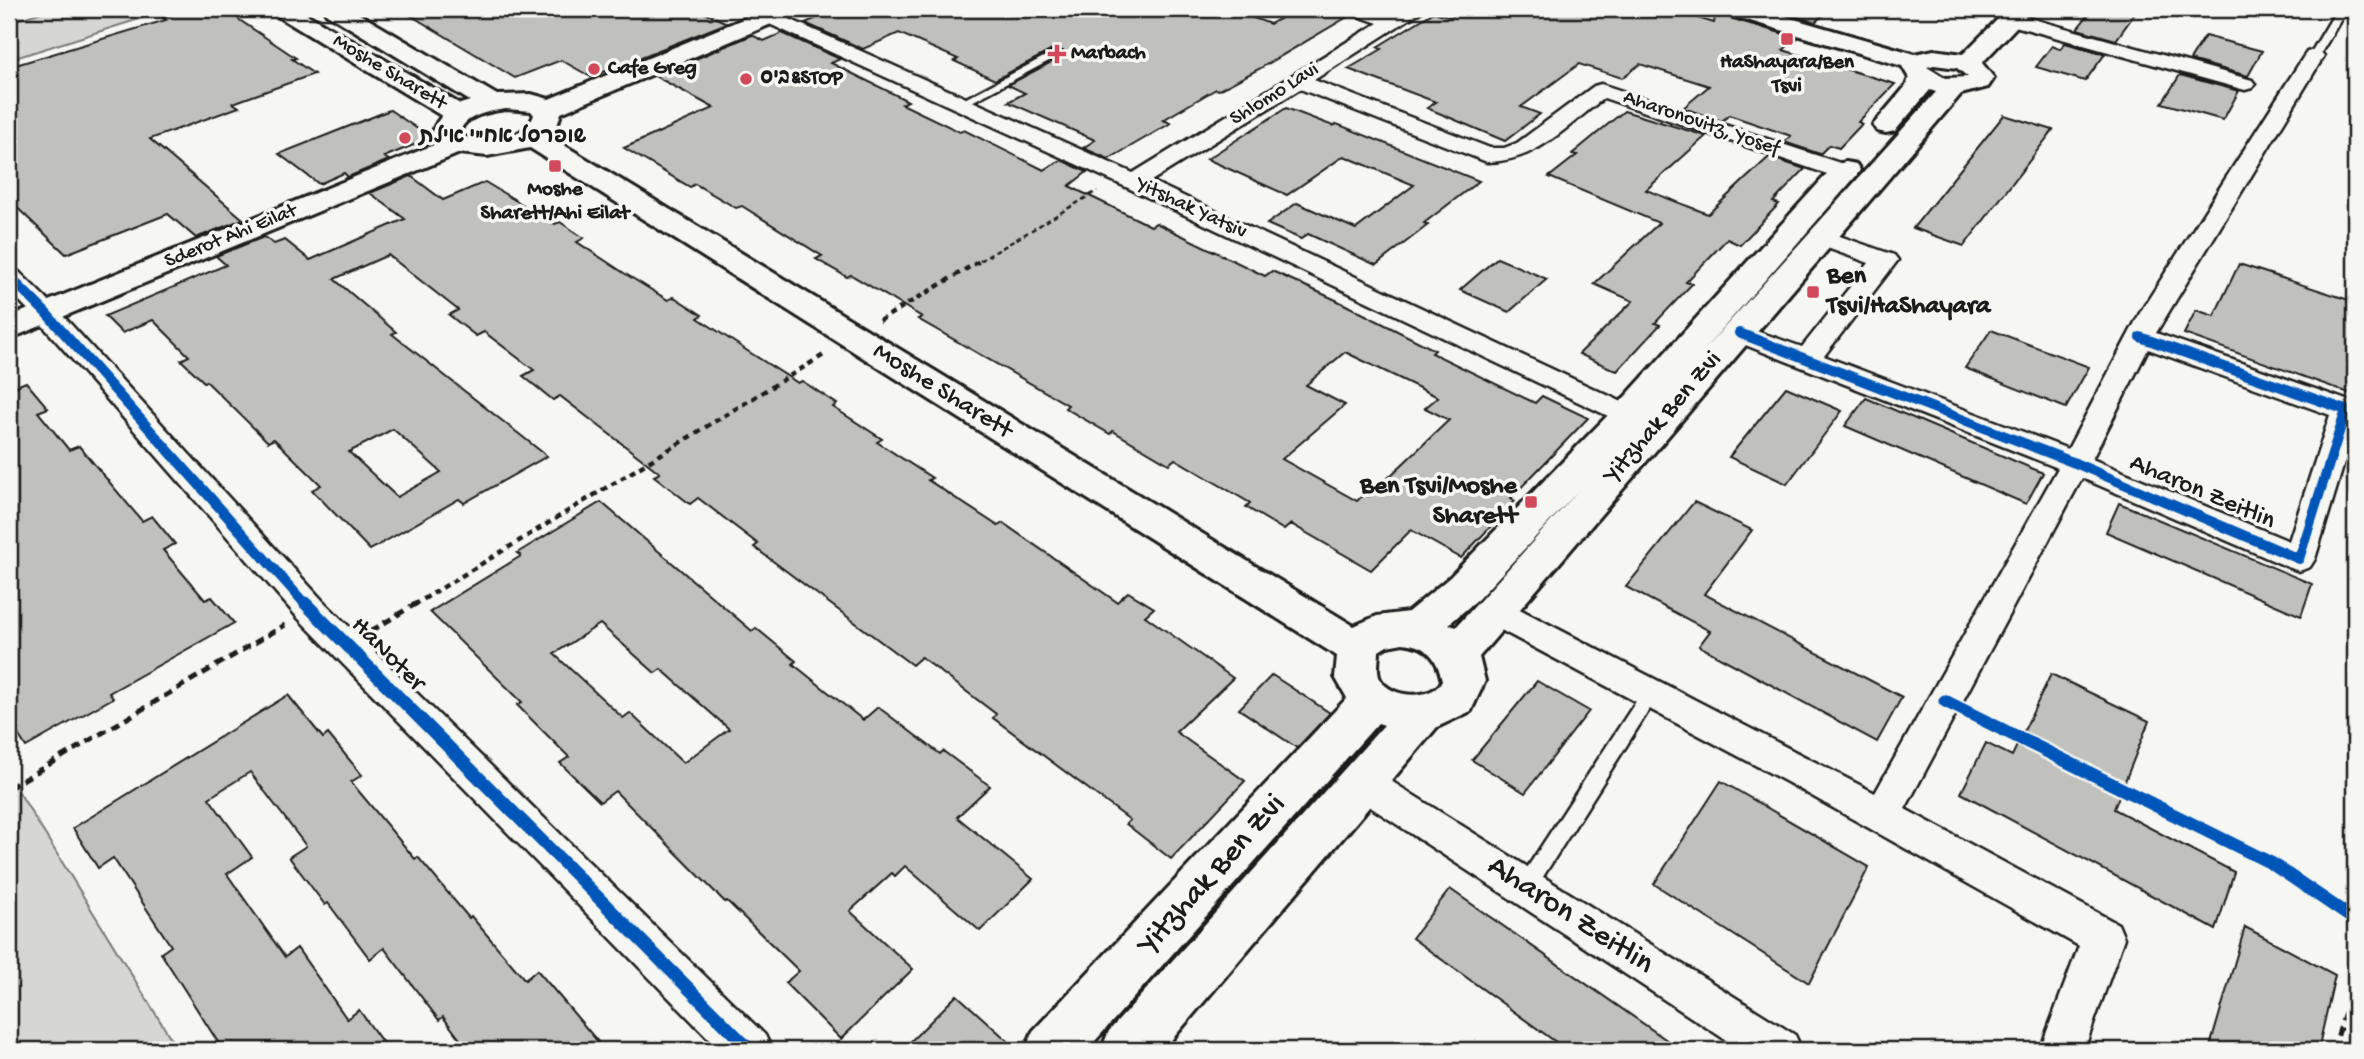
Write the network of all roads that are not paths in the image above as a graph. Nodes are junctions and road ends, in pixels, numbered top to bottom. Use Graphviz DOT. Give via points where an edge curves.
graph roads {
  1 [pos="282,9"];
  2 [pos="335,9"];
  3 [pos="1356,9"];
  4 [pos="1415,9"];
  5 [pos="1735,9"];
  6 [pos="2342,9"];
  7 [pos="770,11"];
  8 [pos="2008,12"];
  9 [pos="1393,22"];
  10 [pos="1057,54"];
  11 [pos="2314,56"];
  12 [pos="1940,70"];
  13 [pos="1298,81"];
  14 [pos="2245,84"];
  15 [pos="492,103"];
  16 [pos="962,103"];
  17 [pos="459,115"];
  18 [pos="538,123"];
  19 [pos="454,146"];
  20 [pos="1844,172"];
  21 [pos="1128,179"];
  22 [pos="1822,238"];
  23 [pos="9,276"];
  24 [pos="46,313"];
  25 [pos="9,329"];
  26 [pos="1739,333"];
  27 [pos="2140,337"];
  28 [pos="1807,359"];
  29 [pos="1627,416"];
  30 [pos="2075,463"];
  31 [pos="1494,611"];
  32 [pos="1417,628"];
  33 [pos="1354,646"];
  34 [pos="1457,654"];
  35 [pos="1653,691"];
  36 [pos="1373,699"];
  37 [pos="1421,714"];
  38 [pos="1362,782"];
  39 [pos="1883,814"];
  40 [pos="1525,888"];
  41 [pos="750,1050"];
  42 [pos="1052,1050"];
  43 [pos="1128,1050"];
  44 [pos="1780,1050"];
  45 [pos="2062,1050"];
  1 -- 17 [label="street, Moshe Sharett"];
  2 -- 15 [label="street, Moshe Sharett"];
  3 -- 9 [label="street"];
  4 -- 9 [label="street, Shlomo Lavi"];
  5 -- 12 [label="street"];
  6 -- 11 [label="lane"];
  7 -- 16 [label="street, Yitshak Yatsiv"];
  7 -- 18 [label="street"];
  8 -- 12 [label="street, Yitzhak Ben Zvi"];
  8 -- 14 [label="street"];
  9 -- 13 [label="street, Shlomo Lavi"];
  10 -- 16 [label="lane"];
  11 -- 27 [label="street"];
  12 -- 20 [label="street, Yitzhak Ben Zvi"];
  12 -- 22 [label="street, Yitzhak Ben Zvi"];
  13 -- 20 [label="street, Aharonovitz, Yosef" via="1487,155 1507,155 1525,148 1601,90"];
  13 -- 21 [label="street, Shlomo Lavi"];
  15 -- 17 [label="street, Moshe Sharett"];
  15 -- 18 [label="street, Moshe Sharett" via="531,102"];
  16 -- 21 [label="street, Yitshak Yatsiv"];
  17 -- 19 [label="street" via="444,132"];
  18 -- 19 [label="street" via="491,149"];
  18 -- 33 [label="street, Moshe Sharett" via="853,337"];
  19 -- 24 [label="street, Sderot Ahi Eilat"];
  20 -- 29 [label="street, Yitzhak Ben Zvi"];
  21 -- 29 [label="street, Yitshak Yatsiv"];
  22 -- 26 [label="street, Yitzhak Ben Zvi"];
  22 -- 28 [label="street" via="1885,260"];
  23 -- 24 [label="street, HaNoter"];
  24 -- 25 [label="street, Sderot Ahi Eilat"];
  24 -- 41 [label="street, HaNoter" via="311,610"];
  26 -- 28 [label="street, Aharon Zeitlin"];
  26 -- 31 [label="street, Yitzhak Ben Zvi"];
  27 -- 30 [label="street"];
  27 -- 30 [label="street, Aharon Zeitlin" via="2346,411 2299,559"];
  28 -- 30 [label="street, Aharon Zeitlin"];
  29 -- 32 [label="street, Yitzhak Ben Zvi" via="1464,588"];
  30 -- 39 [label="street"];
  31 -- 34 [label="street, Yitzhak Ben Zvi"];
  31 -- 35 [label="street"];
  32 -- 33 [label="street" via="1390,628"];
  32 -- 34 [label="street" via="1447,642"];
  33 -- 36 [label="street" via="1358,649 1356,675"];
  34 -- 37 [label="street" via="1464,680 1460,693 1443,707"];
  35 -- 39 [label="street"];
  35 -- 40 [label="lane"];
  36 -- 37 [label="street" via="1396,710"];
  36 -- 42 [label="street, Yitzhak Ben Zvi"];
  37 -- 38 [label="street, Yitzhak Ben Zvi"];
  38 -- 40 [label="street, Aharon Zeitlin"];
  38 -- 43 [label="street, Yitzhak Ben Zvi"];
  39 -- 45 [label="street" via="2103,938"];
  40 -- 44 [label="street, Aharon Zeitlin"];
}
